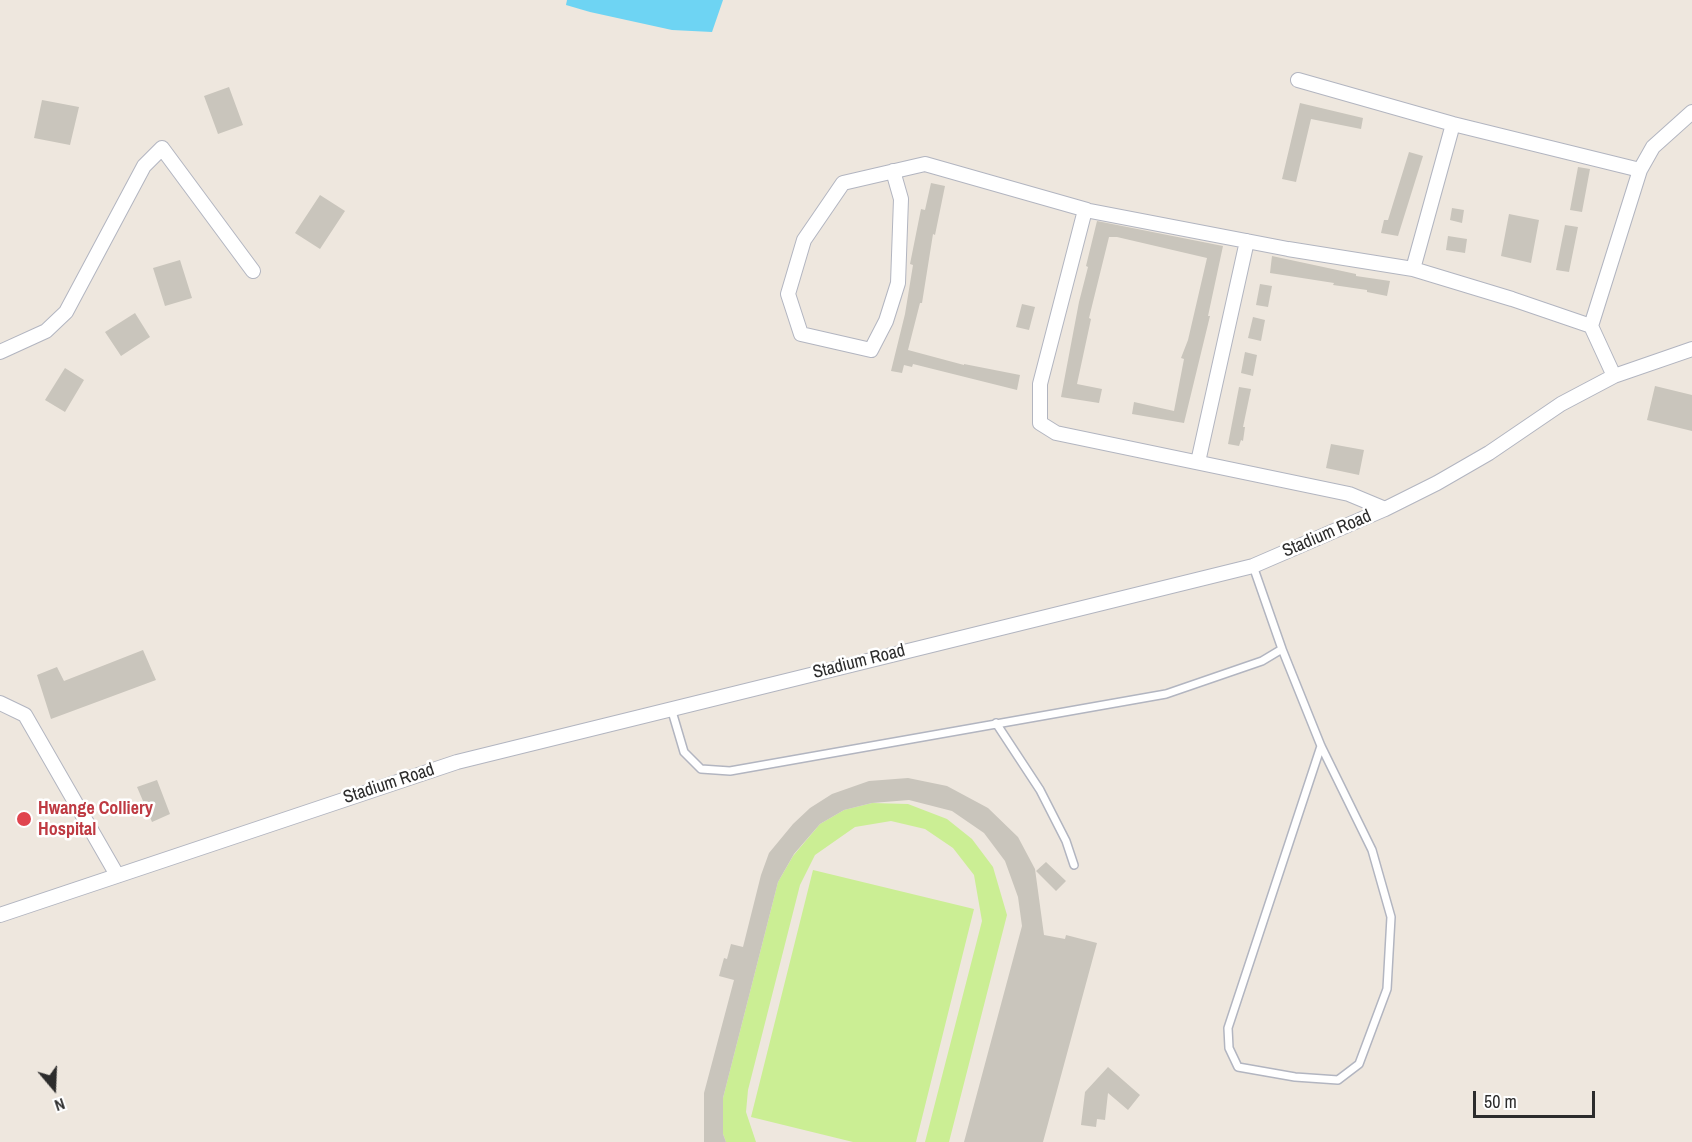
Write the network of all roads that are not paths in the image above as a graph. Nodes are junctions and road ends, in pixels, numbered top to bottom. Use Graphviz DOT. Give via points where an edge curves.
graph roads {
  1 [pos="1298,80"];
  2 [pos="1692,112"];
  3 [pos="1453,124"];
  4 [pos="1640,170"];
  5 [pos="893,171"];
  6 [pos="1087,210"];
  7 [pos="1247,241"];
  8 [pos="1413,269"];
  9 [pos="253,271"];
  10 [pos="1591,326"];
  11 [pos="1692,350"];
  12 [pos="0,352"];
  13 [pos="1614,375"];
  14 [pos="1198,462"];
  15 [pos="1386,509"];
  16 [pos="1253,566"];
  17 [pos="1282,649"];
  18 [pos="0,703"];
  19 [pos="672,708"];
  20 [pos="996,723"];
  21 [pos="1321,746"];
  22 [pos="1074,865"];
  23 [pos="117,875"];
  24 [pos="0,915"];
  1 -- 3 [label="street"];
  2 -- 4 [label="street" via="1653,147"];
  3 -- 4 [label="street"];
  3 -- 8 [label="street"];
  4 -- 10 [label="street"];
  5 -- 5 [label="street" via="843,183 804,240 788,294 801,334 871,350 886,321 898,283 901,199"];
  5 -- 6 [label="street" via="925,164"];
  6 -- 7 [label="street"];
  6 -- 14 [label="street" via="1040,384 1040,423 1056,433"];
  7 -- 8 [label="street"];
  7 -- 14 [label="street"];
  8 -- 10 [label="street"];
  9 -- 12 [label="street" via="162,148 144,166 66,312 46,330"];
  10 -- 13 [label="street"];
  11 -- 13 [label="street, Stadium Road"];
  13 -- 15 [label="street, Stadium Road" via="1561,404 1489,453"];
  14 -- 15 [label="street" via="1349,494"];
  15 -- 16 [label="street, Stadium Road"];
  16 -- 17 [label="lane"];
  16 -- 19 [label="street, Stadium Road"];
  17 -- 20 [label="lane" via="1262,661 1166,694"];
  17 -- 21 [label="lane"];
  18 -- 23 [label="street" via="26,715"];
  19 -- 20 [label="lane" via="684,752 701,769 730,771"];
  19 -- 23 [label="street, Stadium Road" via="457,762"];
  20 -- 22 [label="lane" via="1040,790"];
  21 -- 21 [label="lane" via="1372,850 1391,917 1387,989 1359,1064 1338,1080 1238,1067 1229,1048 1228,1028"];
  23 -- 24 [label="street, Stadium Road"];
}
